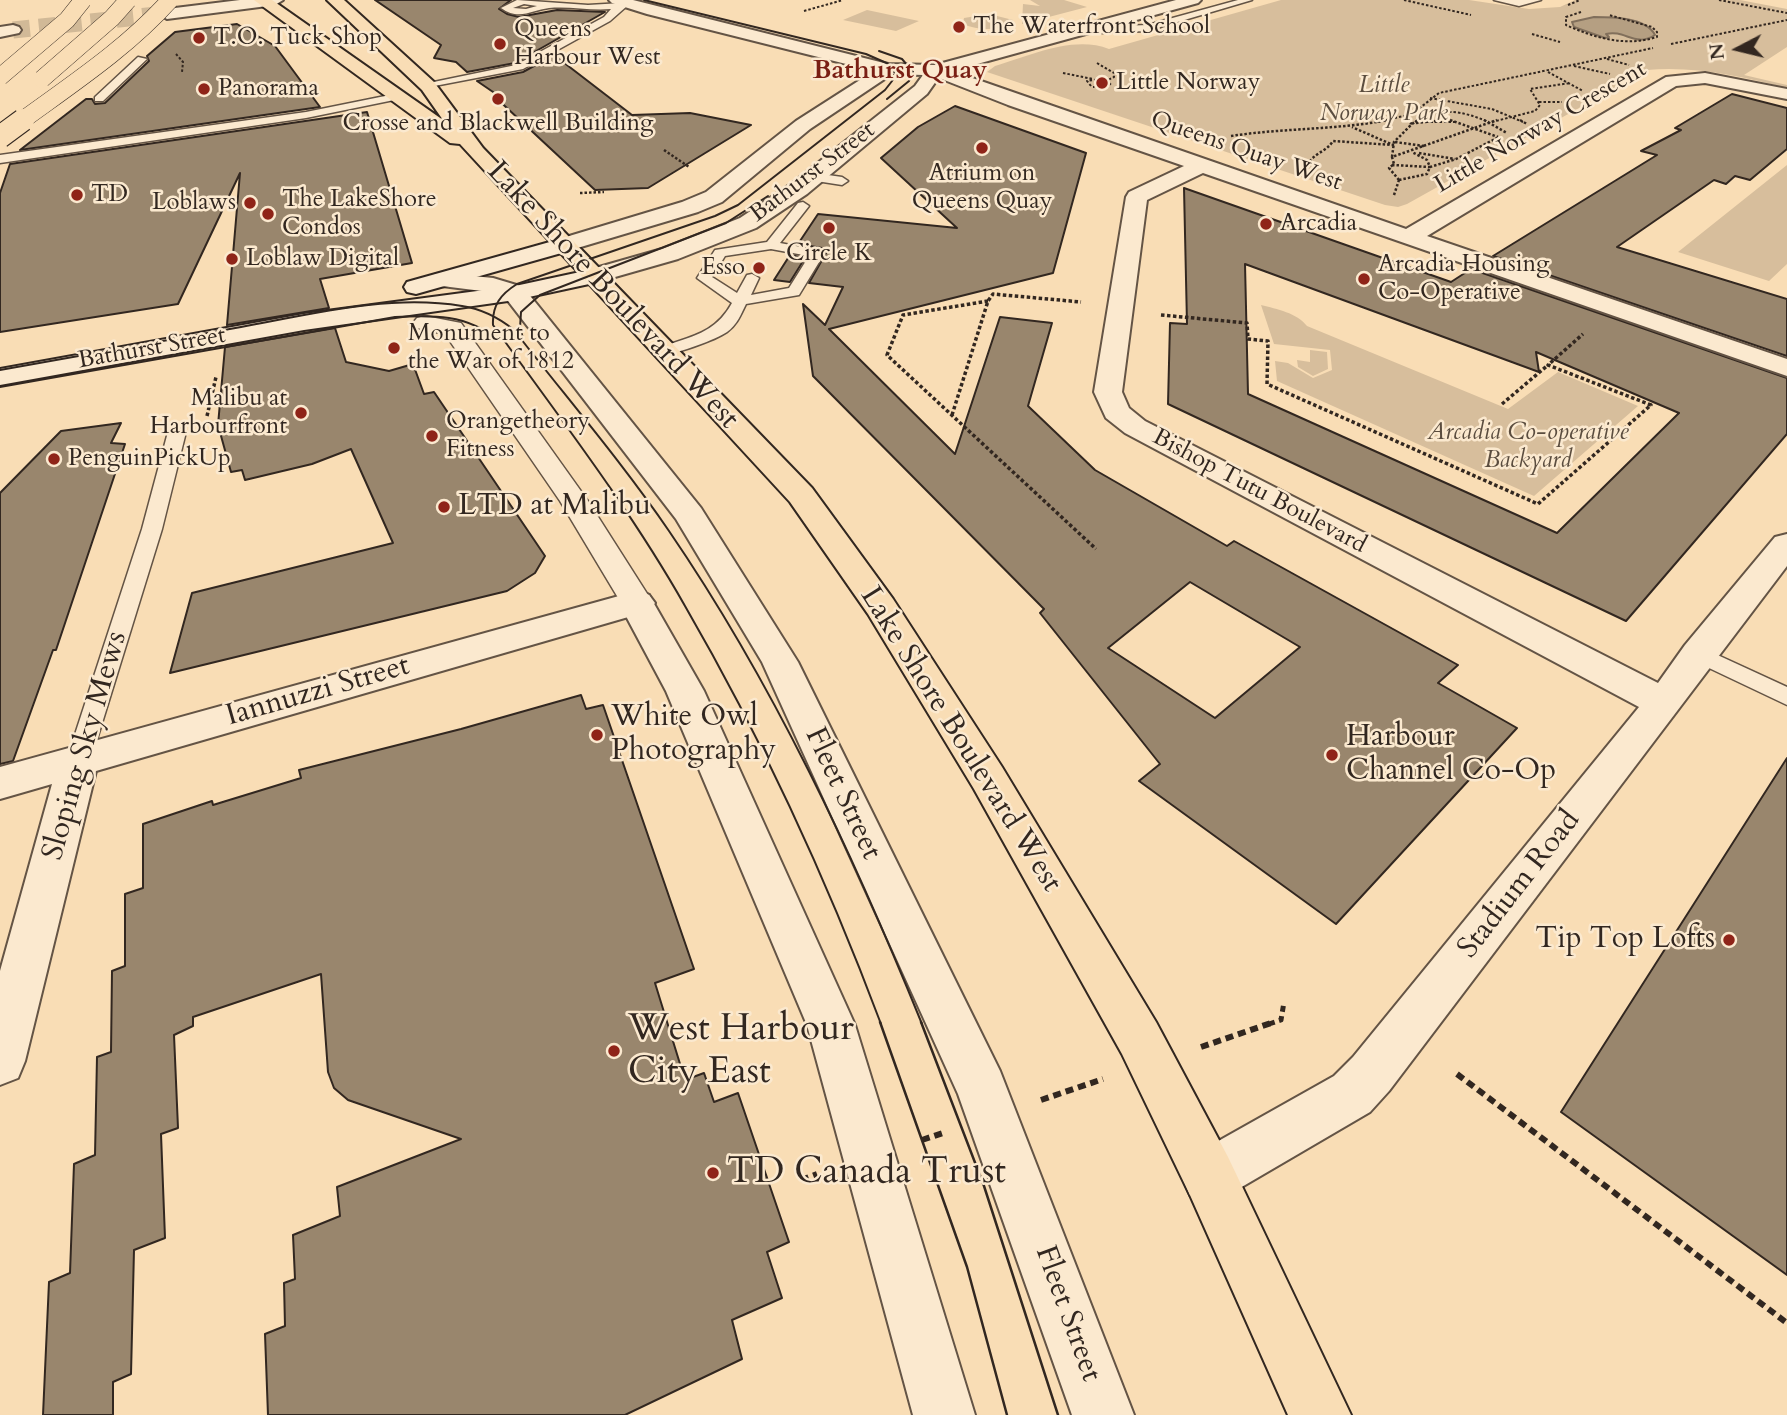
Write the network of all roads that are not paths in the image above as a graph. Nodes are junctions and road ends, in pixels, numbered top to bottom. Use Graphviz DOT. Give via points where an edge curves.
graph roads {
  1 [pos="83,0"];
  2 [pos="128,0"];
  3 [pos="267,0"];
  4 [pos="335,0"];
  5 [pos="1193,0"];
  6 [pos="1248,0"];
  7 [pos="1498,0"];
  8 [pos="1537,0"];
  9 [pos="621,4"];
  10 [pos="544,5"];
  11 [pos="169,7"];
  12 [pos="14,29"];
  13 [pos="1076,31"];
  14 [pos="0,50"];
  15 [pos="912,52"];
  16 [pos="142,59"];
  17 [pos="888,69"];
  18 [pos="935,70"];
  19 [pos="0,77"];
  20 [pos="125,77"];
  21 [pos="90,81"];
  22 [pos="428,86"];
  23 [pos="26,92"];
  24 [pos="1787,94"];
  25 [pos="395,97"];
  26 [pos="99,99"];
  27 [pos="0,137"];
  28 [pos="476,152"];
  29 [pos="0,159"];
  30 [pos="1203,165"];
  31 [pos="814,177"];
  32 [pos="842,181"];
  33 [pos="803,206"];
  34 [pos="758,216"];
  35 [pos="1408,237"];
  36 [pos="775,239"];
  37 [pos="565,245"];
  38 [pos="763,259"];
  39 [pos="594,276"];
  40 [pos="752,278"];
  41 [pos="443,280"];
  42 [pos="515,293"];
  43 [pos="739,301"];
  44 [pos="304,321"];
  45 [pos="425,323"];
  46 [pos="665,351"];
  47 [pos="1787,368"];
  48 [pos="0,377"];
  49 [pos="177,432"];
  50 [pos="1787,544"];
  51 [pos="637,603"];
  52 [pos="1698,654"];
  53 [pos="1787,697"];
  54 [pos="1664,703"];
  55 [pos="78,762"];
  56 [pos="0,783"];
  57 [pos="0,1061"];
  58 [pos="1209,1176"];
  59 [pos="944,1415"];
  60 [pos="1103,1415"];
  61 [pos="1320,1415"];
  1 -- 19 [label="highway, bridge" via="67,20"];
  2 -- 23 [label="highway, bridge"];
  3 -- 11 [label="street"];
  3 -- 25 [label="highway, Lake Shore Boulevard West"];
  4 -- 22 [label="highway, Lake Shore Boulevard West"];
  5 -- 13 [label="street"];
  6 -- 13 [label="lane" via="1147,27"];
  7 -- 8 [label="lane"];
  9 -- 10 [label="lane"];
  9 -- 17 [label="street"];
  9 -- 22 [label="lane" via="607,19 519,67"];
  11 -- 27 [label="highway, bridge"];
  12 -- 14 [label="highway"];
  13 -- 18 [label="street"];
  15 -- 18 [label="street, Queens Quay West" via="926,58"];
  16 -- 20 [label="lane"];
  17 -- 18 [label="street"];
  17 -- 37 [label="street, Bathurst Street" via="803,125 714,197"];
  18 -- 30 [label="street, Queens Quay West"];
  18 -- 31 [label="street, Bathurst Street" via="921,90"];
  20 -- 21 [label="lane"];
  20 -- 26 [label="lane"];
  22 -- 28 [label="highway, Lake Shore Boulevard West"];
  24 -- 35 [label="street, Little Norway Crescent" via="1705,78 1672,81"];
  25 -- 28 [label="highway, Lake Shore Boulevard West"];
  25 -- 29 [label="lane" via="199,135"];
  28 -- 37 [label="highway, Lake Shore Boulevard West"];
  30 -- 35 [label="street, Queens Quay West"];
  30 -- 54 [label="street, Bishop Tutu Boulevard" via="1137,197 1108,392 1116,412 1135,427"];
  31 -- 32 [label="lane"];
  31 -- 34 [label="street, Bathurst Street"];
  33 -- 36 [label="lane"];
  34 -- 36 [label="lane"];
  34 -- 39 [label="street, Bathurst Street" via="670,254"];
  35 -- 47 [label="street, Queens Quay West"];
  36 -- 38 [label="lane"];
  36 -- 43 [label="lane" via="720,253 704,278"];
  36 -- 43 [label="lane" via="817,254 794,292"];
  37 -- 39 [label="highway, Lake Shore Boulevard West"];
  37 -- 41 [label="street, Bathurst Street"];
  39 -- 42 [label="street, Bathurst Street"];
  39 -- 46 [label="highway, Lake Shore Boulevard West"];
  40 -- 43 [label="lane"];
  41 -- 42 [label="street" via="493,285"];
  41 -- 44 [label="street, Bathurst Street"];
  42 -- 44 [label="street, Bathurst Street"];
  42 -- 60 [label="street, Fleet Street" via="690,515 780,662 982,1088"];
  43 -- 46 [label="lane" via="720,330"];
  44 -- 48 [label="street, Bathurst Street"];
  45 -- 51 [label="street" via="453,328 574,501"];
  46 -- 58 [label="highway, Lake Shore Boulevard West" via="801,495 881,607 988,778 1133,1028"];
  49 -- 55 [label="lane, Sloping Sky Mews" via="152,529"];
  50 -- 52 [label="street, Stadium Road"];
  51 -- 55 [label="street, Iannuzzi Street"];
  51 -- 59 [label="street" via="685,691 831,1025"];
  52 -- 53 [label="lane"];
  52 -- 54 [label="street, Stadium Road"];
  54 -- 58 [label="street, Stadium Road" via="1352,1094"];
  55 -- 56 [label="street, Iannuzzi Street"];
  55 -- 57 [label="street, Sloping Sky Mews"];
  58 -- 61 [label="highway, Lake Shore Boulevard West"];
}
